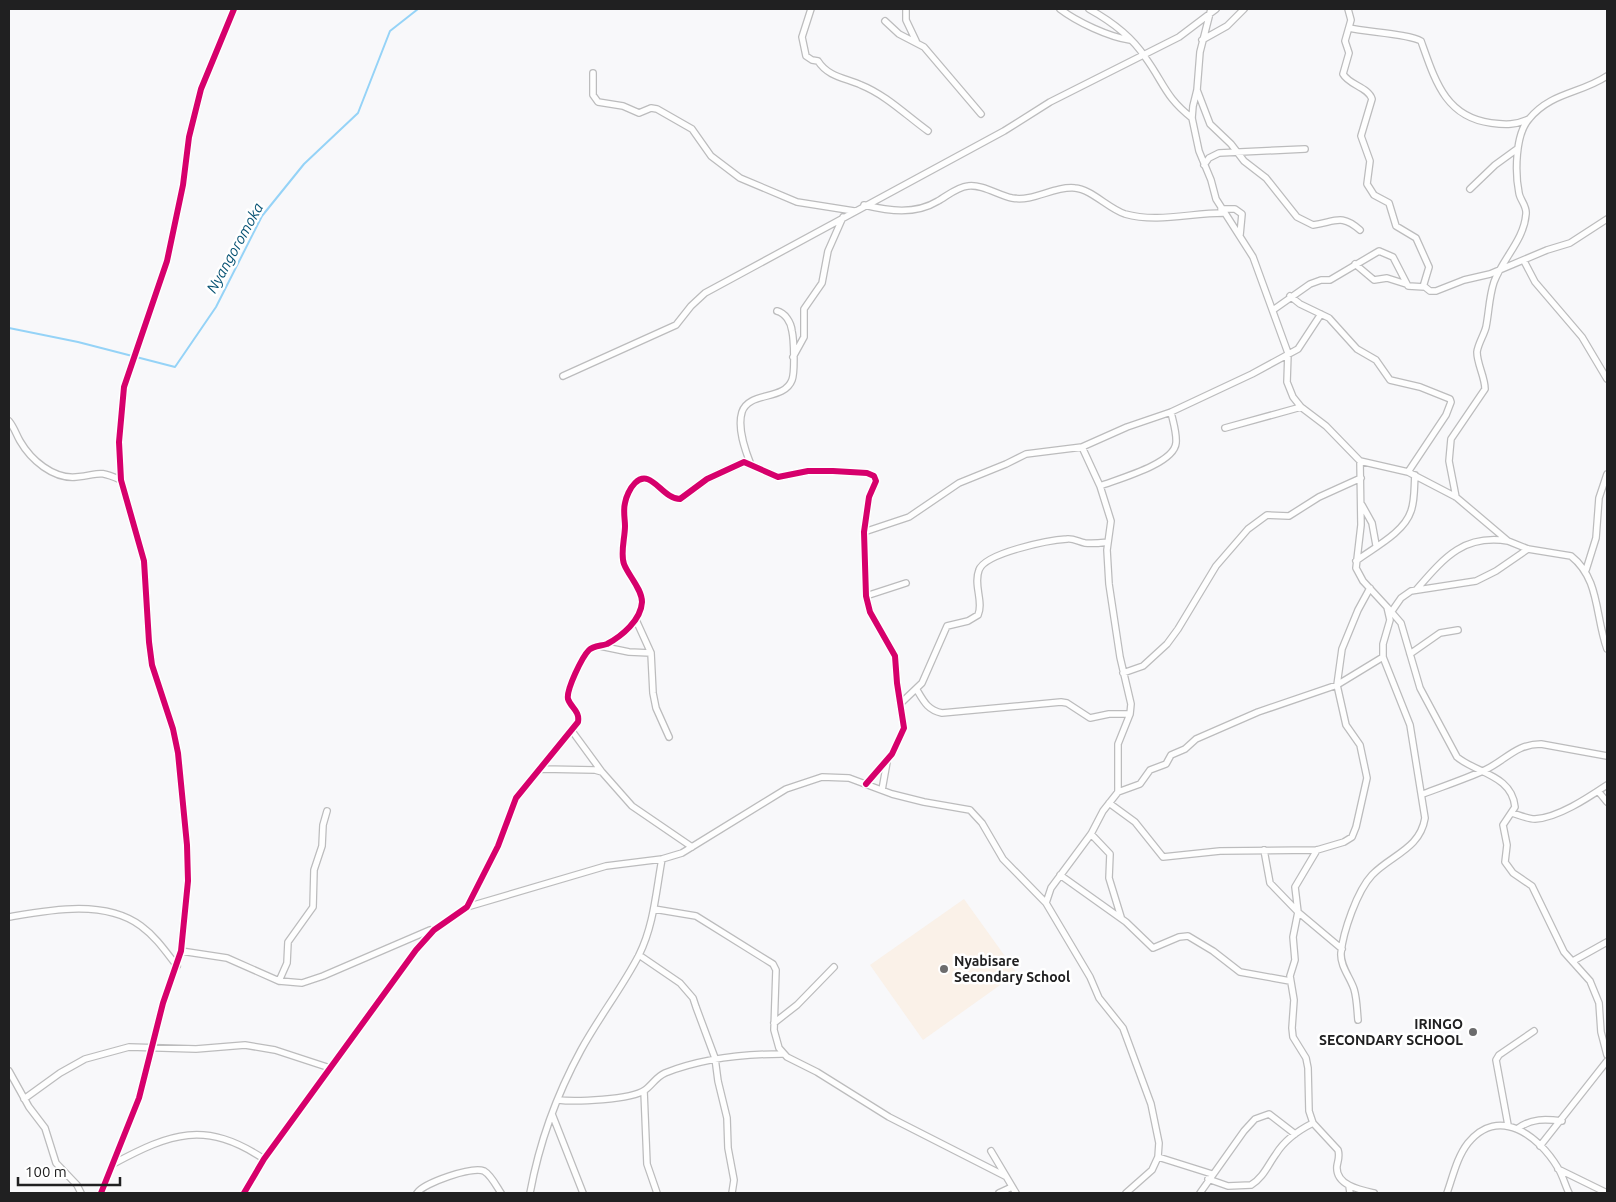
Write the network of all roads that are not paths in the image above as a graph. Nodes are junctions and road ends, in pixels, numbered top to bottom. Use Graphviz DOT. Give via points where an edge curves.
graph roads {
  1 [pos="234,9"];
  2 [pos="812,9"];
  3 [pos="906,9"];
  4 [pos="1060,9"];
  5 [pos="1089,9"];
  6 [pos="1216,9"];
  7 [pos="1244,9"];
  8 [pos="1348,9"];
  9 [pos="1210,12"];
  10 [pos="885,21"];
  11 [pos="1349,28"];
  12 [pos="1130,40"];
  13 [pos="1202,40"];
  14 [pos="916,42"];
  15 [pos="1145,56"];
  16 [pos="593,73"];
  17 [pos="1607,76"];
  18 [pos="1197,90"];
  19 [pos="981,114"];
  20 [pos="1192,118"];
  21 [pos="1529,119"];
  22 [pos="928,131"];
  23 [pos="1305,149"];
  24 [pos="1517,149"];
  25 [pos="1236,151"];
  26 [pos="1204,165"];
  27 [pos="1470,189"];
  28 [pos="864,205"];
  29 [pos="854,211"];
  30 [pos="1222,211"];
  31 [pos="842,217"];
  32 [pos="1607,219"];
  33 [pos="1360,230"];
  34 [pos="1240,235"];
  35 [pos="1524,261"];
  36 [pos="1355,264"];
  37 [pos="1499,270"];
  38 [pos="1406,284"];
  39 [pos="1423,287"];
  40 [pos="1290,296"];
  41 [pos="1273,310"];
  42 [pos="776,311"];
  43 [pos="1321,314"];
  44 [pos="1288,356"];
  45 [pos="793,358"];
  46 [pos="563,376"];
  47 [pos="1607,379"];
  48 [pos="1301,407"];
  49 [pos="1171,412"];
  50 [pos="9,421"];
  51 [pos="1225,428"];
  52 [pos="1082,447"];
  53 [pos="1360,461"];
  54 [pos="751,465"];
  55 [pos="1408,472"];
  56 [pos="1607,474"];
  57 [pos="1415,475"];
  58 [pos="1360,478"];
  59 [pos="121,480"];
  60 [pos="1100,486"];
  61 [pos="1456,497"];
  62 [pos="1362,504"];
  63 [pos="864,532"];
  64 [pos="1508,541"];
  65 [pos="1108,542"];
  66 [pos="1376,545"];
  67 [pos="1528,549"];
  68 [pos="1356,561"];
  69 [pos="1586,570"];
  70 [pos="906,584"];
  71 [pos="1370,588"];
  72 [pos="1416,590"];
  73 [pos="866,596"];
  74 [pos="1390,609"];
  75 [pos="636,620"];
  76 [pos="1458,630"];
  77 [pos="600,646"];
  78 [pos="1607,649"];
  79 [pos="652,653"];
  80 [pos="1410,654"];
  81 [pos="1383,657"];
  82 [pos="1124,673"];
  83 [pos="1337,685"];
  84 [pos="917,690"];
  85 [pos="901,703"];
  86 [pos="1130,714"];
  87 [pos="572,731"];
  88 [pos="669,737"];
  89 [pos="1607,756"];
  90 [pos="887,762"];
  91 [pos="541,769"];
  92 [pos="1484,770"];
  93 [pos="602,772"];
  94 [pos="866,784"];
  95 [pos="1607,785"];
  96 [pos="882,790"];
  97 [pos="1598,791"];
  98 [pos="1118,792"];
  99 [pos="1423,794"];
  100 [pos="1607,802"];
  101 [pos="1109,803"];
  102 [pos="327,811"];
  103 [pos="1512,813"];
  104 [pos="1092,834"];
  105 [pos="692,847"];
  106 [pos="1264,850"];
  107 [pos="1317,850"];
  108 [pos="662,859"];
  109 [pos="1060,875"];
  110 [pos="1046,903"];
  111 [pos="467,907"];
  112 [pos="654,908"];
  113 [pos="1298,912"];
  114 [pos="9,917"];
  115 [pos="1121,918"];
  116 [pos="437,928"];
  117 [pos="1607,942"];
  118 [pos="1342,949"];
  119 [pos="182,951"];
  120 [pos="639,955"];
  121 [pos="1573,961"];
  122 [pos="177,966"];
  123 [pos="834,967"];
  124 [pos="279,981"];
  125 [pos="1290,981"];
  126 [pos="1358,1020"];
  127 [pos="774,1023"];
  128 [pos="1534,1032"];
  129 [pos="152,1047"];
  130 [pos="782,1054"];
  131 [pos="1607,1055"];
  132 [pos="715,1058"];
  133 [pos="1607,1061"];
  134 [pos="330,1068"];
  135 [pos="9,1072"];
  136 [pos="644,1090"];
  137 [pos="24,1099"];
  138 [pos="558,1100"];
  139 [pos="552,1114"];
  140 [pos="1562,1121"];
  141 [pos="1312,1123"];
  142 [pos="1508,1125"];
  143 [pos="1518,1128"];
  144 [pos="1295,1134"];
  145 [pos="1540,1146"];
  146 [pos="991,1151"];
  147 [pos="1158,1157"];
  148 [pos="264,1159"];
  149 [pos="113,1165"];
  150 [pos="1558,1168"];
  151 [pos="1005,1176"];
  152 [pos="1210,1177"];
  153 [pos="1607,1185"];
  154 [pos="1349,1186"];
  155 [pos="1012,1187"];
  156 [pos="1599,1188"];
  157 [pos="81,1193"];
  158 [pos="101,1193"];
  159 [pos="244,1193"];
  160 [pos="417,1193"];
  161 [pos="501,1193"];
  162 [pos="530,1193"];
  163 [pos="583,1193"];
  164 [pos="657,1193"];
  165 [pos="732,1193"];
  166 [pos="999,1193"];
  167 [pos="1016,1193"];
  168 [pos="1126,1193"];
  169 [pos="1200,1193"];
  170 [pos="1350,1193"];
  171 [pos="1374,1193"];
  172 [pos="1448,1193"];
  173 [pos="1568,1193"];
  174 [pos="1607,1193"];
  1 -- 59 [label="street" via="201,90 189,137 168,262 124,386 119,442"];
  2 -- 22 [label="street" via="802,37 806,56 818,61 830,74 861,85 886,99"];
  3 -- 14 [label="street" via="906,20"];
  4 -- 12 [label="street" via="1103,32"];
  5 -- 12 [label="street"];
  6 -- 9 [label="street"];
  7 -- 13 [label="street" via="1227,26"];
  8 -- 11 [label="street" via="1351,15"];
  9 -- 13 [label="street"];
  9 -- 15 [label="street" via="1179,37"];
  10 -- 14 [label="street" via="899,34"];
  11 -- 21 [label="street" via="1410,36 1422,41 1435,81 1463,116 1475,121 1508,125"];
  11 -- 39 [label="street" via="1345,40 1348,53 1344,76 1370,94 1372,99 1361,136 1370,161 1367,184 1374,195 1389,203 1396,226 1418,241 1429,266"];
  12 -- 15 [label="street"];
  13 -- 18 [label="street"];
  14 -- 19 [label="street" via="930,53"];
  15 -- 20 [label="street" via="1171,99"];
  15 -- 28 [label="street" via="1050,102 1004,132"];
  16 -- 29 [label="street" via="596,100 639,113 657,109 692,129 710,156 740,178 797,202"];
  17 -- 21 [label="street" via="1587,87 1553,98"];
  18 -- 20 [label="street"];
  18 -- 25 [label="street" via="1210,124"];
  20 -- 26 [label="street"];
  21 -- 24 [label="street"];
  23 -- 25 [label="street"];
  24 -- 27 [label="street"];
  24 -- 37 [label="street" via="1518,193 1526,211 1525,224"];
  25 -- 26 [label="street" via="1214,155"];
  25 -- 33 [label="street" via="1266,178 1290,210 1305,222 1313,225 1339,219"];
  26 -- 30 [label="street"];
  28 -- 29 [label="street"];
  28 -- 30 [label="street" via="901,212 919,209 959,188 978,186 1018,198 1034,198 1067,188 1082,189 1124,214 1138,216 1172,218"];
  29 -- 31 [label="street"];
  30 -- 34 [label="street"];
  30 -- 34 [label="street" via="1235,209 1242,214"];
  31 -- 45 [label="street" via="828,251 822,283 802,315 804,338"];
  31 -- 46 [label="street" via="705,293 676,325"];
  32 -- 35 [label="street" via="1580,239"];
  34 -- 41 [label="street" via="1253,257"];
  35 -- 37 [label="street"];
  35 -- 47 [label="street" via="1536,282 1582,337"];
  36 -- 38 [label="street" via="1374,280 1387,278"];
  36 -- 38 [label="street" via="1382,250 1393,257"];
  36 -- 40 [label="street" via="1330,280 1316,281"];
  37 -- 39 [label="street" via="1436,291"];
  37 -- 61 [label="street" via="1477,353 1485,389 1456,430 1449,450"];
  38 -- 39 [label="street" via="1411,288"];
  40 -- 41 [label="street"];
  40 -- 43 [label="street"];
  41 -- 44 [label="street"];
  42 -- 45 [label="street" via="785,316 792,328"];
  43 -- 44 [label="street" via="1298,349"];
  43 -- 55 [label="street" via="1336,324 1357,349 1376,360 1390,380 1450,398 1446,415"];
  44 -- 48 [label="street" via="1287,382"];
  44 -- 49 [label="street"];
  45 -- 54 [label="street" via="790,384 774,394 750,402 742,411 742,434"];
  48 -- 51 [label="street"];
  48 -- 53 [label="street" via="1326,426"];
  49 -- 52 [label="street"];
  49 -- 60 [label="street" via="1176,436 1173,452 1131,475"];
  50 -- 59 [label="street" via="24,448 55,473 76,477 103,473"];
  52 -- 60 [label="street"];
  52 -- 63 [label="street" via="1026,454 959,483 909,517"];
  53 -- 55 [label="street"];
  53 -- 58 [label="street"];
  54 -- 63 [label="street" via="778,477 808,471 874,476 876,481 869,497"];
  54 -- 75 [label="street" via="741,463 711,476 680,499 671,499 654,482 646,479 633,486 624,508 622,556 642,598"];
  55 -- 57 [label="street"];
  56 -- 69 [label="street" via="1599,498 1596,538"];
  57 -- 61 [label="street"];
  57 -- 66 [label="street" via="1409,518"];
  58 -- 62 [label="street"];
  58 -- 82 [label="street" via="1319,497 1289,516 1267,515 1248,529 1216,566 1167,644 1144,666"];
  59 -- 119 [label="street" via="144,561 152,665 178,753 188,873"];
  60 -- 65 [label="street" via="1111,521"];
  61 -- 64 [label="street"];
  62 -- 66 [label="street" via="1372,523"];
  62 -- 68 [label="street"];
  63 -- 73 [label="street"];
  64 -- 67 [label="street"];
  64 -- 72 [label="street" via="1488,539 1467,544 1445,558"];
  65 -- 82 [label="street" via="1109,584"];
  65 -- 84 [label="street" via="1089,543 1069,538 1025,547 983,563 977,580 979,613 972,619 952,623 946,628"];
  66 -- 68 [label="street"];
  67 -- 69 [label="street" via="1571,556"];
  67 -- 72 [label="street" via="1476,581"];
  68 -- 71 [label="street" via="1358,574"];
  69 -- 78 [label="street"];
  70 -- 73 [label="street"];
  71 -- 74 [label="street"];
  71 -- 83 [label="street" via="1342,649"];
  72 -- 74 [label="street" via="1406,594"];
  73 -- 85 [label="street" via="873,618 895,656"];
  74 -- 80 [label="street" via="1401,623"];
  74 -- 81 [label="street"];
  75 -- 77 [label="street" via="627,630"];
  75 -- 79 [label="street"];
  76 -- 80 [label="street" via="1440,633"];
  77 -- 79 [label="street"];
  77 -- 87 [label="street" via="589,650 569,688 568,699 578,718"];
  79 -- 88 [label="street" via="656,708"];
  80 -- 92 [label="street" via="1424,695 1452,749 1463,762"];
  81 -- 83 [label="street"];
  81 -- 99 [label="street" via="1410,725"];
  82 -- 86 [label="street"];
  83 -- 98 [label="street" via="1258,712 1196,740 1171,755 1166,764 1150,770 1143,782"];
  83 -- 107 [label="street" via="1346,724 1362,751 1366,786 1352,837"];
  84 -- 85 [label="street"];
  84 -- 86 [label="street" via="925,705 942,713 1067,702 1090,718"];
  85 -- 90 [label="street" via="903,732"];
  86 -- 98 [label="street" via="1118,744"];
  87 -- 91 [label="street"];
  87 -- 93 [label="street"];
  89 -- 92 [label="street" via="1530,744 1510,752"];
  90 -- 94 [label="street"];
  90 -- 96 [label="street"];
  91 -- 93 [label="street"];
  91 -- 111 [label="street" via="516,798 498,846"];
  92 -- 99 [label="street"];
  92 -- 103 [label="street" via="1512,795 1515,807"];
  93 -- 105 [label="street" via="632,806"];
  94 -- 96 [label="street"];
  94 -- 105 [label="street" via="836,776 799,783"];
  95 -- 97 [label="street"];
  96 -- 110 [label="street" via="970,810 1004,859"];
  97 -- 100 [label="street"];
  97 -- 103 [label="street" via="1579,803 1541,818"];
  98 -- 101 [label="street"];
  99 -- 118 [label="street" via="1424,829 1414,844 1381,867 1361,890"];
  101 -- 104 [label="street"];
  101 -- 106 [label="street" via="1134,822 1163,857"];
  102 -- 124 [label="street" via="322,846 314,870 313,907 288,942 287,963"];
  103 -- 121 [label="street" via="1503,825 1507,867 1532,886 1557,940"];
  104 -- 109 [label="street"];
  104 -- 115 [label="street" via="1110,854 1110,878"];
  105 -- 108 [label="street"];
  106 -- 107 [label="street"];
  106 -- 113 [label="street" via="1270,883"];
  107 -- 113 [label="street" via="1296,887"];
  108 -- 111 [label="street" via="606,866"];
  108 -- 112 [label="street"];
  109 -- 110 [label="street" via="1047,895"];
  109 -- 115 [label="street"];
  110 -- 147 [label="street" via="1099,998 1126,1034 1151,1104 1159,1143"];
  111 -- 116 [label="street"];
  112 -- 120 [label="street"];
  112 -- 127 [label="street" via="696,916 773,964 776,970"];
  113 -- 118 [label="street"];
  113 -- 125 [label="street" via="1293,937 1295,960"];
  114 -- 122 [label="street" via="70,908 115,914 141,926"];
  115 -- 125 [label="street" via="1153,948 1188,936 1240,972"];
  116 -- 124 [label="street" via="323,976 302,983"];
  116 -- 134 [label="street" via="416,950"];
  117 -- 121 [label="street"];
  118 -- 126 [label="street" via="1343,965 1355,992"];
  119 -- 122 [label="street"];
  119 -- 124 [label="street" via="227,958"];
  120 -- 132 [label="street" via="670,975 688,992"];
  120 -- 138 [label="street" via="581,1050"];
  121 -- 131 [label="street" via="1595,991"];
  122 -- 129 [label="street"];
  123 -- 127 [label="street" via="797,1005"];
  125 -- 141 [label="street" via="1294,1000 1293,1037 1306,1058"];
  127 -- 130 [label="street"];
  128 -- 142 [label="street" via="1496,1060"];
  129 -- 134 [label="street" via="245,1046 275,1050"];
  129 -- 137 [label="street" via="129,1047 85,1059"];
  129 -- 149 [label="street" via="139,1098"];
  130 -- 132 [label="street"];
  130 -- 151 [label="street" via="889,1117"];
  132 -- 136 [label="street" via="663,1074"];
  132 -- 165 [label="street" via="734,1180"];
  133 -- 140 [label="street"];
  134 -- 148 [label="street"];
  135 -- 137 [label="street"];
  136 -- 138 [label="street" via="589,1100"];
  136 -- 164 [label="street" via="647,1164"];
  137 -- 157 [label="street" via="45,1128 56,1163"];
  138 -- 139 [label="street"];
  139 -- 162 [label="street"];
  139 -- 163 [label="street"];
  140 -- 143 [label="street" via="1529,1121"];
  140 -- 145 [label="street"];
  141 -- 144 [label="street"];
  141 -- 154 [label="street" via="1338,1150 1337,1171"];
  142 -- 143 [label="street"];
  142 -- 172 [label="street" via="1495,1125 1469,1142 1459,1158"];
  143 -- 145 [label="street"];
  144 -- 152 [label="street" via="1276,1152 1265,1171 1251,1185 1228,1186"];
  144 -- 152 [label="street" via="1276,1118 1262,1115 1244,1131"];
  145 -- 150 [label="street"];
  146 -- 151 [label="street"];
  147 -- 152 [label="street"];
  147 -- 168 [label="street" via="1152,1170"];
  148 -- 149 [label="street" via="234,1142 201,1134 183,1134 160,1141"];
  148 -- 159 [label="street"];
  149 -- 158 [label="street"];
  150 -- 156 [label="street"];
  150 -- 173 [label="street"];
  151 -- 155 [label="street"];
  152 -- 169 [label="street"];
  153 -- 156 [label="street"];
  154 -- 170 [label="street"];
  154 -- 171 [label="street"];
  155 -- 166 [label="street"];
  155 -- 167 [label="street"];
  156 -- 174 [label="street"];
  160 -- 161 [label="street" via="425,1185 481,1170"];
}
